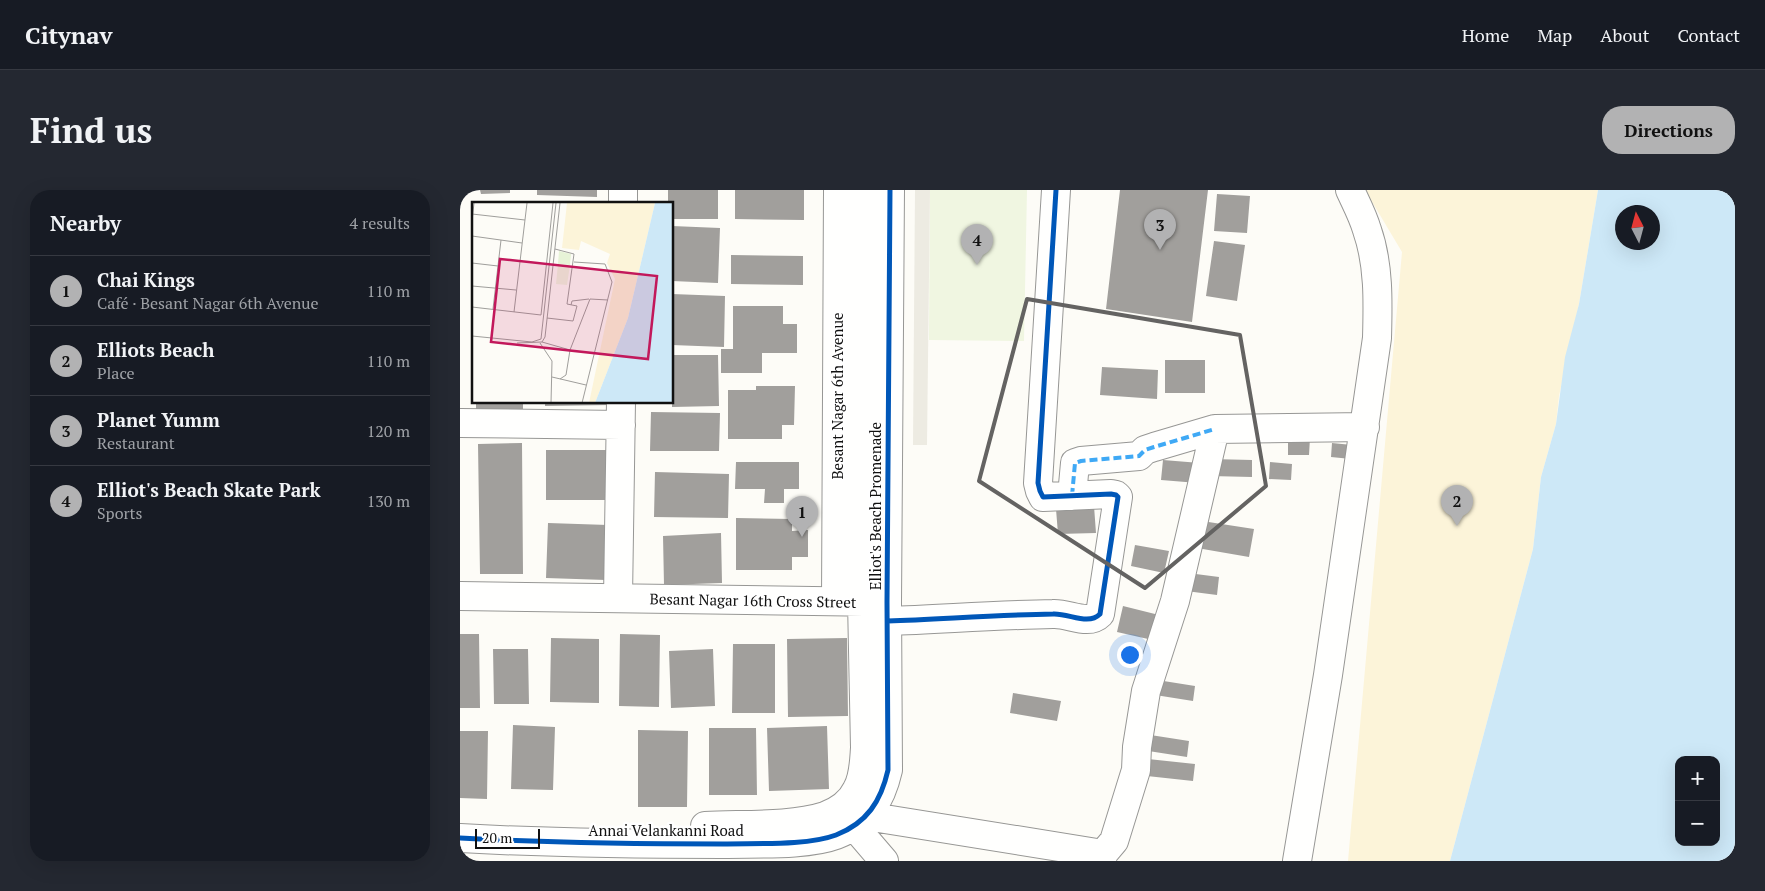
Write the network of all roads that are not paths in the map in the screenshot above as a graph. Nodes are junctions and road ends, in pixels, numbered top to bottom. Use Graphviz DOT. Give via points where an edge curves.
graph roads {
  1 [pos="838,190"];
  2 [pos="864,190"];
  3 [pos="890,190"];
  4 [pos="1056,190"];
  5 [pos="1350,190"];
  6 [pos="621,414"];
  7 [pos="460,424"];
  8 [pos="1365,427"];
  9 [pos="1215,429"];
  10 [pos="1072,496"];
  11 [pos="460,596"];
  12 [pos="618,598"];
  13 [pos="836,601"];
  14 [pos="879,608"];
  15 [pos="856,814"];
  16 [pos="460,826"];
  17 [pos="635,835"];
  18 [pos="460,838"];
  19 [pos="1102,857"];
  20 [pos="884,861"];
  21 [pos="1297,861"];
  1 -- 13 [label="street, Besant Nagar 6th Avenue"];
  2 -- 14 [label="street, Elliot's Beach Promenade"];
  3 -- 14 [label="street, Elliot's Beach Promenade"];
  4 -- 10 [label="street" via="1038,483 1044,497"];
  5 -- 8 [label="street" via="1368,231 1377,277 1377,338"];
  6 -- 7 [label="street"];
  6 -- 12 [label="street"];
  8 -- 9 [label="street"];
  8 -- 21 [label="street"];
  9 -- 10 [label="street" via="1145,450 1138,456 1074,463"];
  9 -- 19 [label="street" via="1175,601 1146,691 1136,770 1114,842"];
  10 -- 14 [label="street, Besant Nagar 16th Cross Street" via="1114,494 1118,497 1100,614 1096,619 1056,614"];
  11 -- 12 [label="street, Besant Nagar 16th Cross Street"];
  12 -- 13 [label="street, Besant Nagar 16th Cross Street"];
  13 -- 14 [label="street, Besant Nagar 16th Cross Street"];
  14 -- 15 [label="street, Elliot's Beach Promenade" via="864,769"];
  15 -- 17 [label="street, Annai Velankanni Road" via="836,835 816,840 768,843"];
  15 -- 19 [label="street"];
  15 -- 20 [label="street"];
  16 -- 17 [label="street, Annai Velankanni Road"];
  17 -- 18 [label="street, Annai Velankanni Road"];
}
